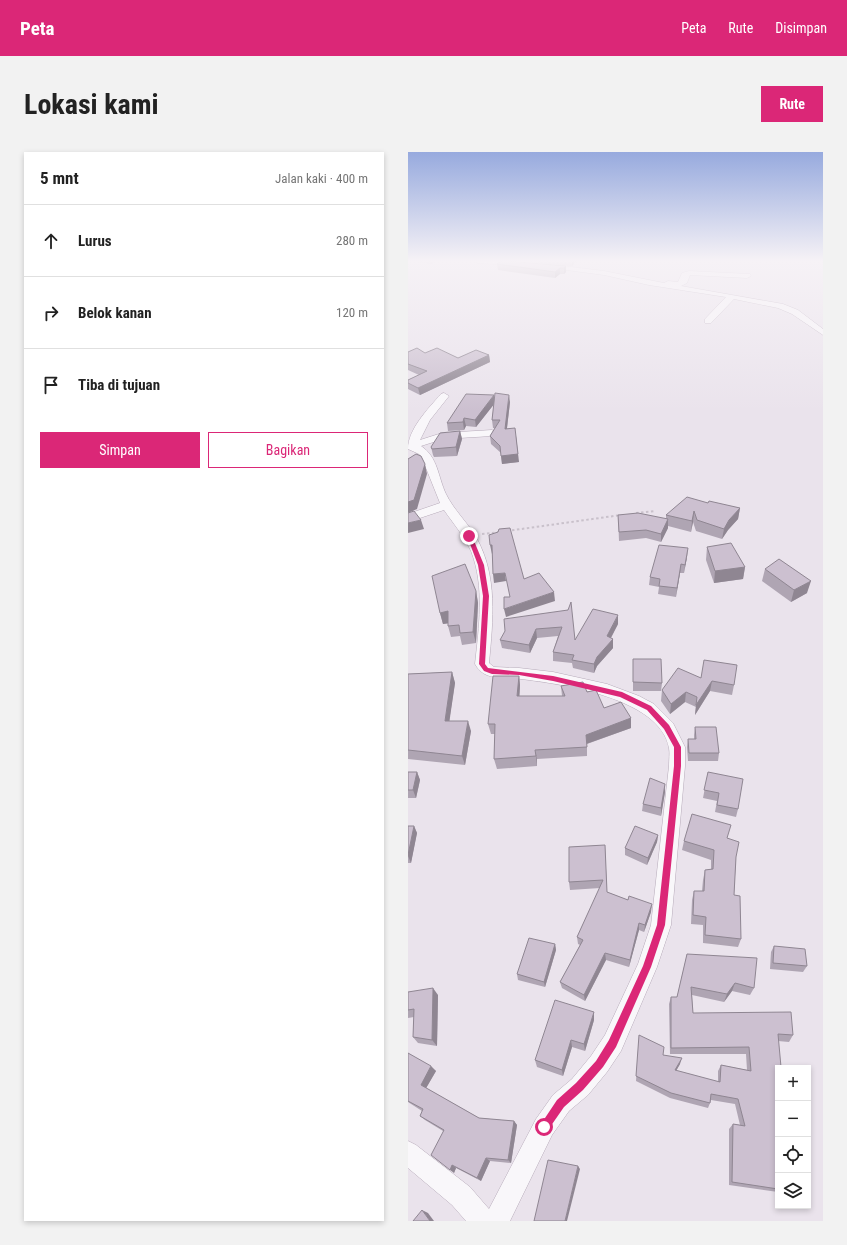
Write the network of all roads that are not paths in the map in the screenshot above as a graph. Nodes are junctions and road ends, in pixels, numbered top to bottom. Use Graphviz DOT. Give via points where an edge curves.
graph roads {
  1 [pos="718,311"];
  2 [pos="792,311"];
  3 [pos="708,321"];
  4 [pos="823,333"];
  5 [pos="444,396"];
  6 [pos="492,433"];
  7 [pos="442,436"];
  8 [pos="415,448"];
  9 [pos="446,505"];
  10 [pos="408,518"];
  11 [pos="408,1153"];
  12 [pos="484,1221"];
  13 [pos="497,1221"];
  1 -- 3 [label="street"];
  2 -- 4 [label="street"];
  5 -- 8 [label="street" via="425,418"];
  6 -- 7 [label="street"];
  7 -- 8 [label="street"];
  7 -- 8 [label="street" via="440,440"];
  8 -- 9 [label="street" via="431,462"];
  9 -- 10 [label="street"];
  9 -- 13 [label="street" via="469,536 481,565 486,596 482,664 486,669 492,672 553,678 622,694 649,708 667,727 677,747 678,766 661,925 647,967 613,1044 580,1087 561,1103 544,1127"];
  11 -- 12 [label="street" via="461,1196"];
}
